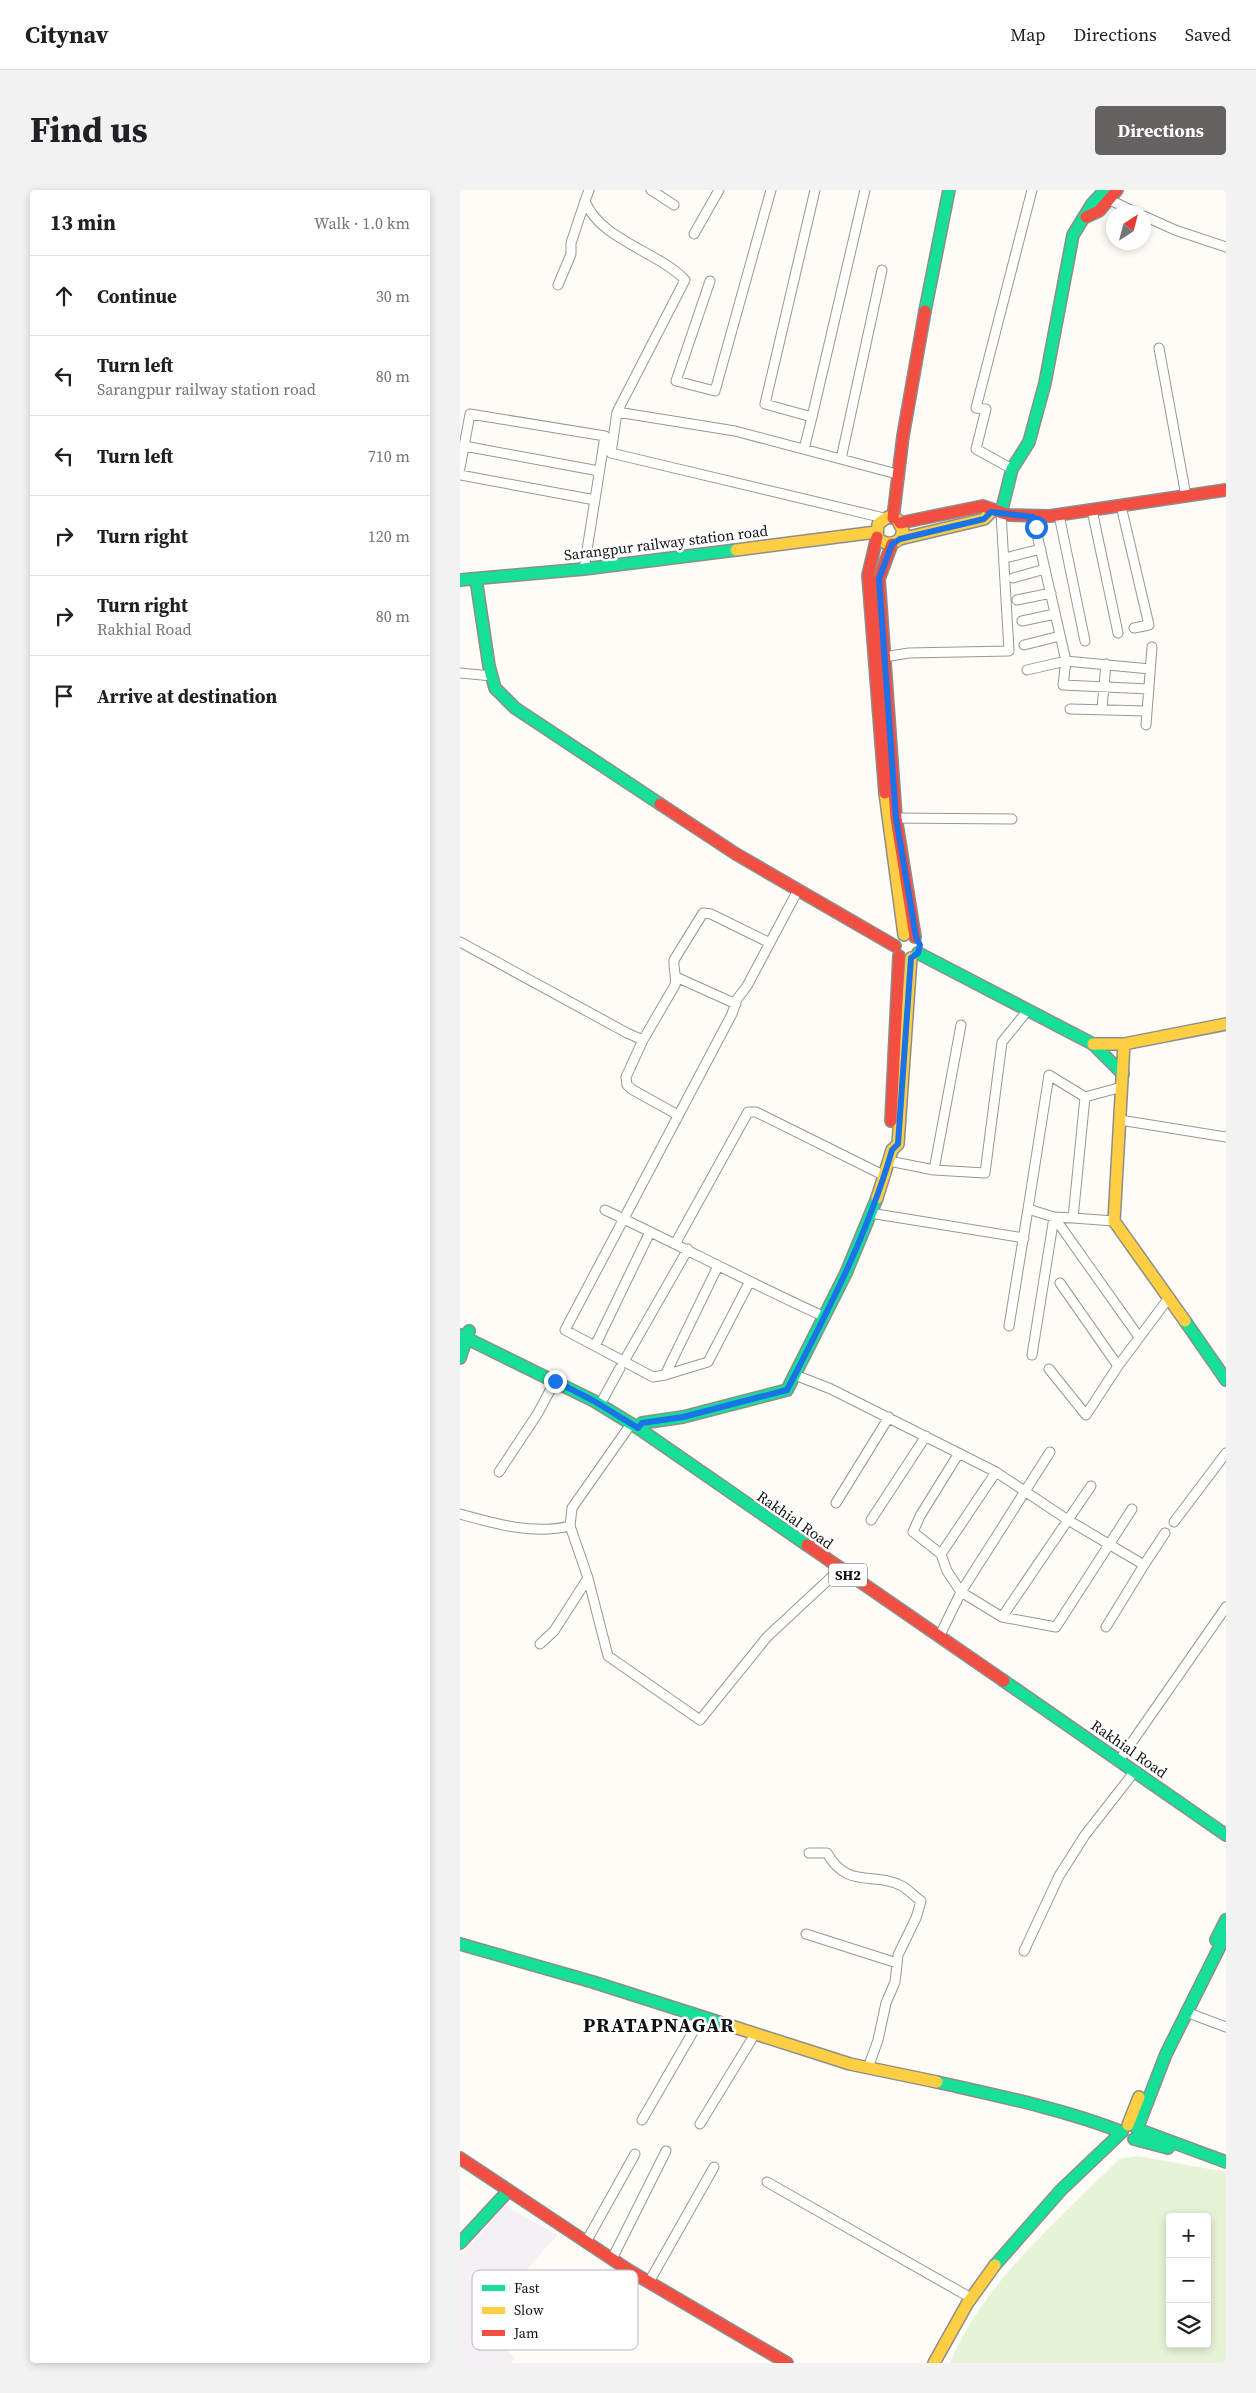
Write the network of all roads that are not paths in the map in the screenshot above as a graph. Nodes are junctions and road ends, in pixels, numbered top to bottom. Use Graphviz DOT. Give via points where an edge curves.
graph roads {
  1 [pos="589,190"];
  2 [pos="651,190"];
  3 [pos="719,190"];
  4 [pos="771,190"];
  5 [pos="815,190"];
  6 [pos="865,190"];
  7 [pos="949,190"];
  8 [pos="1032,190"];
  9 [pos="1111,193"];
  10 [pos="585,201"];
  11 [pos="674,204"];
  12 [pos="1126,205"];
  13 [pos="1151,219"];
  14 [pos="694,234"];
  15 [pos="1226,247"];
  16 [pos="882,270"];
  17 [pos="710,281"];
  18 [pos="558,285"];
  19 [pos="1159,348"];
  20 [pos="617,412"];
  21 [pos="812,417"];
  22 [pos="464,446"];
  23 [pos="804,449"];
  24 [pos="607,452"];
  25 [pos="841,459"];
  26 [pos="460,468"];
  27 [pos="1012,470"];
  28 [pos="599,471"];
  29 [pos="897,474"];
  30 [pos="460,475"];
  31 [pos="1226,490"];
  32 [pos="1186,496"];
  33 [pos="595,500"];
  34 [pos="1121,506"];
  35 [pos="1092,510"];
  36 [pos="996,512"];
  37 [pos="1059,515"];
  38 [pos="1033,517"];
  39 [pos="892,519"];
  40 [pos="877,534"];
  41 [pos="896,541"];
  42 [pos="1041,549"];
  43 [pos="1010,557"];
  44 [pos="584,569"];
  45 [pos="1045,569"];
  46 [pos="1013,578"];
  47 [pos="476,579"];
  48 [pos="460,580"];
  49 [pos="1051,593"];
  50 [pos="1017,600"];
  51 [pos="1055,614"];
  52 [pos="1022,621"];
  53 [pos="1134,628"];
  54 [pos="1118,632"];
  55 [pos="1060,636"];
  56 [pos="1085,641"];
  57 [pos="1024,644"];
  58 [pos="1152,647"];
  59 [pos="884,658"];
  60 [pos="1066,661"];
  61 [pos="1106,664"];
  62 [pos="1150,669"];
  63 [pos="1027,670"];
  64 [pos="460,673"];
  65 [pos="492,676"];
  66 [pos="1104,687"];
  67 [pos="1149,689"];
  68 [pos="1102,708"];
  69 [pos="1070,709"];
  70 [pos="1147,711"];
  71 [pos="1146,725"];
  72 [pos="892,818"];
  73 [pos="1012,819"];
  74 [pos="798,890"];
  75 [pos="910,936"];
  76 [pos="460,942"];
  77 [pos="770,943"];
  78 [pos="897,951"];
  79 [pos="915,956"];
  80 [pos="676,976"];
  81 [pos="736,1004"];
  82 [pos="1028,1010"];
  83 [pos="1226,1024"];
  84 [pos="960,1025"];
  85 [pos="643,1040"];
  86 [pos="1093,1044"];
  87 [pos="1124,1044"];
  88 [pos="1122,1074"];
  89 [pos="1122,1087"];
  90 [pos="1085,1097"];
  91 [pos="678,1116"];
  92 [pos="1120,1120"];
  93 [pos="1226,1137"];
  94 [pos="891,1156"];
  95 [pos="934,1170"];
  96 [pos="885,1176"];
  97 [pos="1028,1209"];
  98 [pos="605,1210"];
  99 [pos="870,1213"];
  100 [pos="1054,1217"];
  101 [pos="1073,1218"];
  102 [pos="623,1219"];
  103 [pos="1114,1221"];
  104 [pos="650,1232"];
  105 [pos="1024,1238"];
  106 [pos="675,1244"];
  107 [pos="688,1249"];
  108 [pos="718,1266"];
  109 [pos="749,1283"];
  110 [pos="1060,1283"];
  111 [pos="1168,1299"];
  112 [pos="824,1317"];
  113 [pos="1009,1326"];
  114 [pos="464,1333"];
  115 [pos="1140,1337"];
  116 [pos="595,1346"];
  117 [pos="1032,1355"];
  118 [pos="627,1356"];
  119 [pos="460,1358"];
  120 [pos="1118,1366"];
  121 [pos="620,1368"];
  122 [pos="1049,1369"];
  123 [pos="795,1375"];
  124 [pos="666,1376"];
  125 [pos="1226,1380"];
  126 [pos="555,1381"];
  127 [pos="603,1399"];
  128 [pos="889,1417"];
  129 [pos="637,1425"];
  130 [pos="926,1436"];
  131 [pos="959,1452"];
  132 [pos="1050,1452"];
  133 [pos="1226,1453"];
  134 [pos="499,1472"];
  135 [pos="996,1472"];
  136 [pos="1091,1486"];
  137 [pos="1025,1493"];
  138 [pos="836,1504"];
  139 [pos="1132,1509"];
  140 [pos="460,1514"];
  141 [pos="870,1520"];
  142 [pos="1068,1520"];
  143 [pos="1174,1522"];
  144 [pos="570,1526"];
  145 [pos="1165,1533"];
  146 [pos="1109,1544"];
  147 [pos="941,1554"];
  148 [pos="1144,1565"];
  149 [pos="840,1569"];
  150 [pos="588,1578"];
  151 [pos="961,1592"];
  152 [pos="1226,1607"];
  153 [pos="1002,1617"];
  154 [pos="1106,1627"];
  155 [pos="942,1631"];
  156 [pos="540,1644"];
  157 [pos="1123,1755"];
  158 [pos="1135,1771"];
  159 [pos="1226,1827"];
  160 [pos="1226,1835"];
  161 [pos="809,1853"];
  162 [pos="1226,1920"];
  163 [pos="806,1934"];
  164 [pos="1226,1934"];
  165 [pos="460,1944"];
  166 [pos="1024,1951"];
  167 [pos="897,1963"];
  168 [pos="1186,2012"];
  169 [pos="701,2018"];
  170 [pos="1226,2027"];
  171 [pos="755,2034"];
  172 [pos="868,2068"];
  173 [pos="642,2120"];
  174 [pos="700,2124"];
  175 [pos="1129,2132"];
  176 [pos="666,2152"];
  177 [pos="635,2154"];
  178 [pos="460,2158"];
  179 [pos="1223,2160"];
  180 [pos="714,2167"];
  181 [pos="767,2182"];
  182 [pos="508,2191"];
  183 [pos="586,2242"];
  184 [pos="460,2243"];
  185 [pos="612,2259"];
  186 [pos="629,2270"];
  187 [pos="638,2276"];
  188 [pos="648,2282"];
  189 [pos="971,2298"];
  190 [pos="787,2363"];
  191 [pos="934,2363"];
  192 [pos="941,2363"];
  1 -- 10 [label="street"];
  2 -- 11 [label="street"];
  3 -- 14 [label="street"];
  4 -- 17 [label="street" via="715,391 676,381"];
  5 -- 21 [label="street" via="765,404"];
  6 -- 21 [label="street"];
  7 -- 29 [label="street"];
  8 -- 27 [label="street" via="976,408 986,409 976,449"];
  9 -- 12 [label="street"];
  9 -- 27 [label="street" via="1092,204 1073,235 1045,383 1029,442"];
  10 -- 18 [label="street" via="571,243 571,254"];
  10 -- 20 [label="street" via="589,211 624,241 675,270 685,280"];
  13 -- 15 [label="street"];
  16 -- 25 [label="street"];
  19 -- 32 [label="street"];
  20 -- 23 [label="street" via="735,431"];
  20 -- 24 [label="street"];
  21 -- 23 [label="street"];
  22 -- 24 [label="street" via="470,414 605,436"];
  22 -- 26 [label="street"];
  22 -- 28 [label="street"];
  23 -- 25 [label="street"];
  24 -- 28 [label="street"];
  24 -- 39 [label="street"];
  25 -- 29 [label="street"];
  27 -- 36 [label="street"];
  28 -- 33 [label="street"];
  29 -- 39 [label="street"];
  30 -- 33 [label="street"];
  31 -- 32 [label="street"];
  32 -- 34 [label="street"];
  33 -- 44 [label="street"];
  34 -- 35 [label="street"];
  34 -- 53 [label="street" via="1149,625"];
  35 -- 37 [label="street"];
  35 -- 54 [label="street"];
  36 -- 38 [label="street"];
  36 -- 39 [label="street" via="983,506"];
  36 -- 41 [label="street" via="984,519"];
  36 -- 59 [label="street" via="1009,650 909,653"];
  37 -- 38 [label="street"];
  37 -- 56 [label="street"];
  38 -- 42 [label="street"];
  39 -- 40 [label="street" via="878,524"];
  39 -- 41 [label="street" via="903,531"];
  40 -- 41 [label="street" via="884,542"];
  40 -- 44 [label="street, Sarangpur railway station road"];
  40 -- 72 [label="street" via="868,575"];
  41 -- 59 [label="street" via="879,579"];
  42 -- 43 [label="street"];
  42 -- 45 [label="street"];
  44 -- 47 [label="street, Sarangpur railway station road"];
  45 -- 46 [label="street"];
  45 -- 49 [label="street"];
  47 -- 48 [label="street, Sarangpur railway station road"];
  47 -- 65 [label="street"];
  49 -- 50 [label="street"];
  49 -- 51 [label="street"];
  51 -- 52 [label="street"];
  51 -- 55 [label="street"];
  55 -- 57 [label="street"];
  55 -- 60 [label="street"];
  58 -- 62 [label="street"];
  59 -- 72 [label="street"];
  60 -- 61 [label="street"];
  60 -- 63 [label="street"];
  60 -- 66 [label="street" via="1063,685"];
  61 -- 62 [label="street"];
  61 -- 66 [label="street"];
  62 -- 67 [label="street"];
  64 -- 65 [label="street"];
  65 -- 74 [label="street" via="495,688 515,708 736,854"];
  66 -- 67 [label="street"];
  66 -- 68 [label="street"];
  67 -- 70 [label="street"];
  68 -- 69 [label="street"];
  68 -- 70 [label="street"];
  70 -- 71 [label="street"];
  72 -- 73 [label="street"];
  72 -- 75 [label="street"];
  74 -- 77 [label="street"];
  74 -- 78 [label="street"];
  75 -- 78 [label="street" via="898,939"];
  75 -- 79 [label="street" via="920,945"];
  76 -- 85 [label="street"];
  77 -- 80 [label="street" via="703,913 674,960"];
  77 -- 81 [label="street"];
  78 -- 79 [label="street"];
  78 -- 94 [label="street"];
  79 -- 82 [label="street"];
  79 -- 94 [label="street" via="898,1144"];
  80 -- 81 [label="street"];
  80 -- 85 [label="street" via="675,985"];
  81 -- 91 [label="street"];
  82 -- 86 [label="street"];
  82 -- 95 [label="street" via="1002,1042 985,1173"];
  83 -- 87 [label="street"];
  84 -- 95 [label="street"];
  85 -- 91 [label="street" via="626,1077 627,1085"];
  86 -- 87 [label="street"];
  86 -- 88 [label="street"];
  87 -- 88 [label="street"];
  88 -- 89 [label="street"];
  89 -- 90 [label="street"];
  89 -- 92 [label="street"];
  90 -- 97 [label="street" via="1049,1075"];
  90 -- 101 [label="street"];
  91 -- 102 [label="street"];
  92 -- 93 [label="street"];
  92 -- 103 [label="street"];
  94 -- 95 [label="street"];
  94 -- 96 [label="street"];
  96 -- 99 [label="street"];
  96 -- 106 [label="street" via="756,1112 748,1112"];
  97 -- 100 [label="street"];
  97 -- 105 [label="street"];
  98 -- 102 [label="street"];
  99 -- 105 [label="street"];
  99 -- 112 [label="street"];
  100 -- 101 [label="street"];
  100 -- 115 [label="street"];
  100 -- 117 [label="street"];
  101 -- 103 [label="street"];
  102 -- 104 [label="street"];
  102 -- 116 [label="street" via="566,1330"];
  103 -- 111 [label="street"];
  104 -- 106 [label="street"];
  104 -- 116 [label="street"];
  105 -- 113 [label="street"];
  106 -- 107 [label="street"];
  107 -- 108 [label="street"];
  107 -- 118 [label="street"];
  108 -- 109 [label="street"];
  108 -- 124 [label="street"];
  109 -- 112 [label="street"];
  109 -- 124 [label="street" via="708,1362"];
  110 -- 120 [label="street"];
  111 -- 115 [label="street"];
  111 -- 125 [label="street"];
  112 -- 123 [label="street"];
  114 -- 119 [label="street"];
  114 -- 126 [label="street, Rakhial Road / SH2"];
  114 -- 127 [label="street, Rakhial Road / SH2"];
  115 -- 120 [label="street"];
  116 -- 124 [label="street" via="653,1377"];
  120 -- 122 [label="street" via="1086,1415"];
  121 -- 127 [label="street"];
  123 -- 128 [label="street"];
  123 -- 129 [label="street" via="787,1390 683,1417"];
  126 -- 129 [label="street, Rakhial Road / SH2"];
  126 -- 134 [label="street"];
  127 -- 129 [label="street, Rakhial Road / SH2"];
  128 -- 130 [label="street"];
  128 -- 138 [label="street"];
  129 -- 144 [label="street" via="572,1508"];
  129 -- 149 [label="street, Rakhial Road / SH2"];
  129 -- 155 [label="street, Rakhial Road / SH2"];
  130 -- 131 [label="street"];
  130 -- 141 [label="street"];
  131 -- 135 [label="street"];
  131 -- 147 [label="street" via="914,1529"];
  132 -- 137 [label="street"];
  133 -- 143 [label="street"];
  135 -- 137 [label="street"];
  135 -- 147 [label="street"];
  136 -- 142 [label="street"];
  137 -- 142 [label="street"];
  137 -- 151 [label="street"];
  139 -- 146 [label="street"];
  140 -- 144 [label="street" via="496,1524 549,1531"];
  142 -- 146 [label="street"];
  142 -- 153 [label="street"];
  144 -- 150 [label="street"];
  145 -- 148 [label="street"];
  146 -- 148 [label="street"];
  146 -- 153 [label="street" via="1056,1627"];
  147 -- 151 [label="street" via="947,1571"];
  148 -- 154 [label="street"];
  149 -- 150 [label="street" via="767,1637 700,1720 608,1656"];
  149 -- 158 [label="street, Rakhial Road / SH2"];
  150 -- 156 [label="street" via="554,1631"];
  151 -- 153 [label="street"];
  151 -- 155 [label="street"];
  152 -- 157 [label="street"];
  155 -- 157 [label="street, Rakhial Road / SH2"];
  157 -- 159 [label="street, Rakhial Road / SH2"];
  158 -- 160 [label="street, Rakhial Road / SH2"];
  158 -- 166 [label="street" via="1059,1876"];
  161 -- 167 [label="street" via="827,1853 833,1864 848,1875 902,1886 921,1901"];
  162 -- 175 [label="street" via="1160,2050"];
  163 -- 167 [label="street"];
  164 -- 168 [label="street"];
  165 -- 169 [label="street" via="593,1982"];
  167 -- 172 [label="street" via="895,1982"];
  168 -- 170 [label="street"];
  168 -- 175 [label="street"];
  169 -- 171 [label="street"];
  169 -- 173 [label="street"];
  171 -- 172 [label="street"];
  171 -- 174 [label="street"];
  172 -- 175 [label="street" via="1001,2096"];
  175 -- 179 [label="street"];
  175 -- 189 [label="street" via="1058,2194"];
  175 -- 192 [label="street" via="1064,2199 978,2297"];
  176 -- 185 [label="street"];
  177 -- 183 [label="street"];
  178 -- 182 [label="street"];
  180 -- 188 [label="street"];
  181 -- 189 [label="street"];
  182 -- 183 [label="street"];
  182 -- 184 [label="street"];
  183 -- 185 [label="street"];
  185 -- 186 [label="street"];
  187 -- 188 [label="street"];
  188 -- 190 [label="street"];
  189 -- 191 [label="street"];
}
